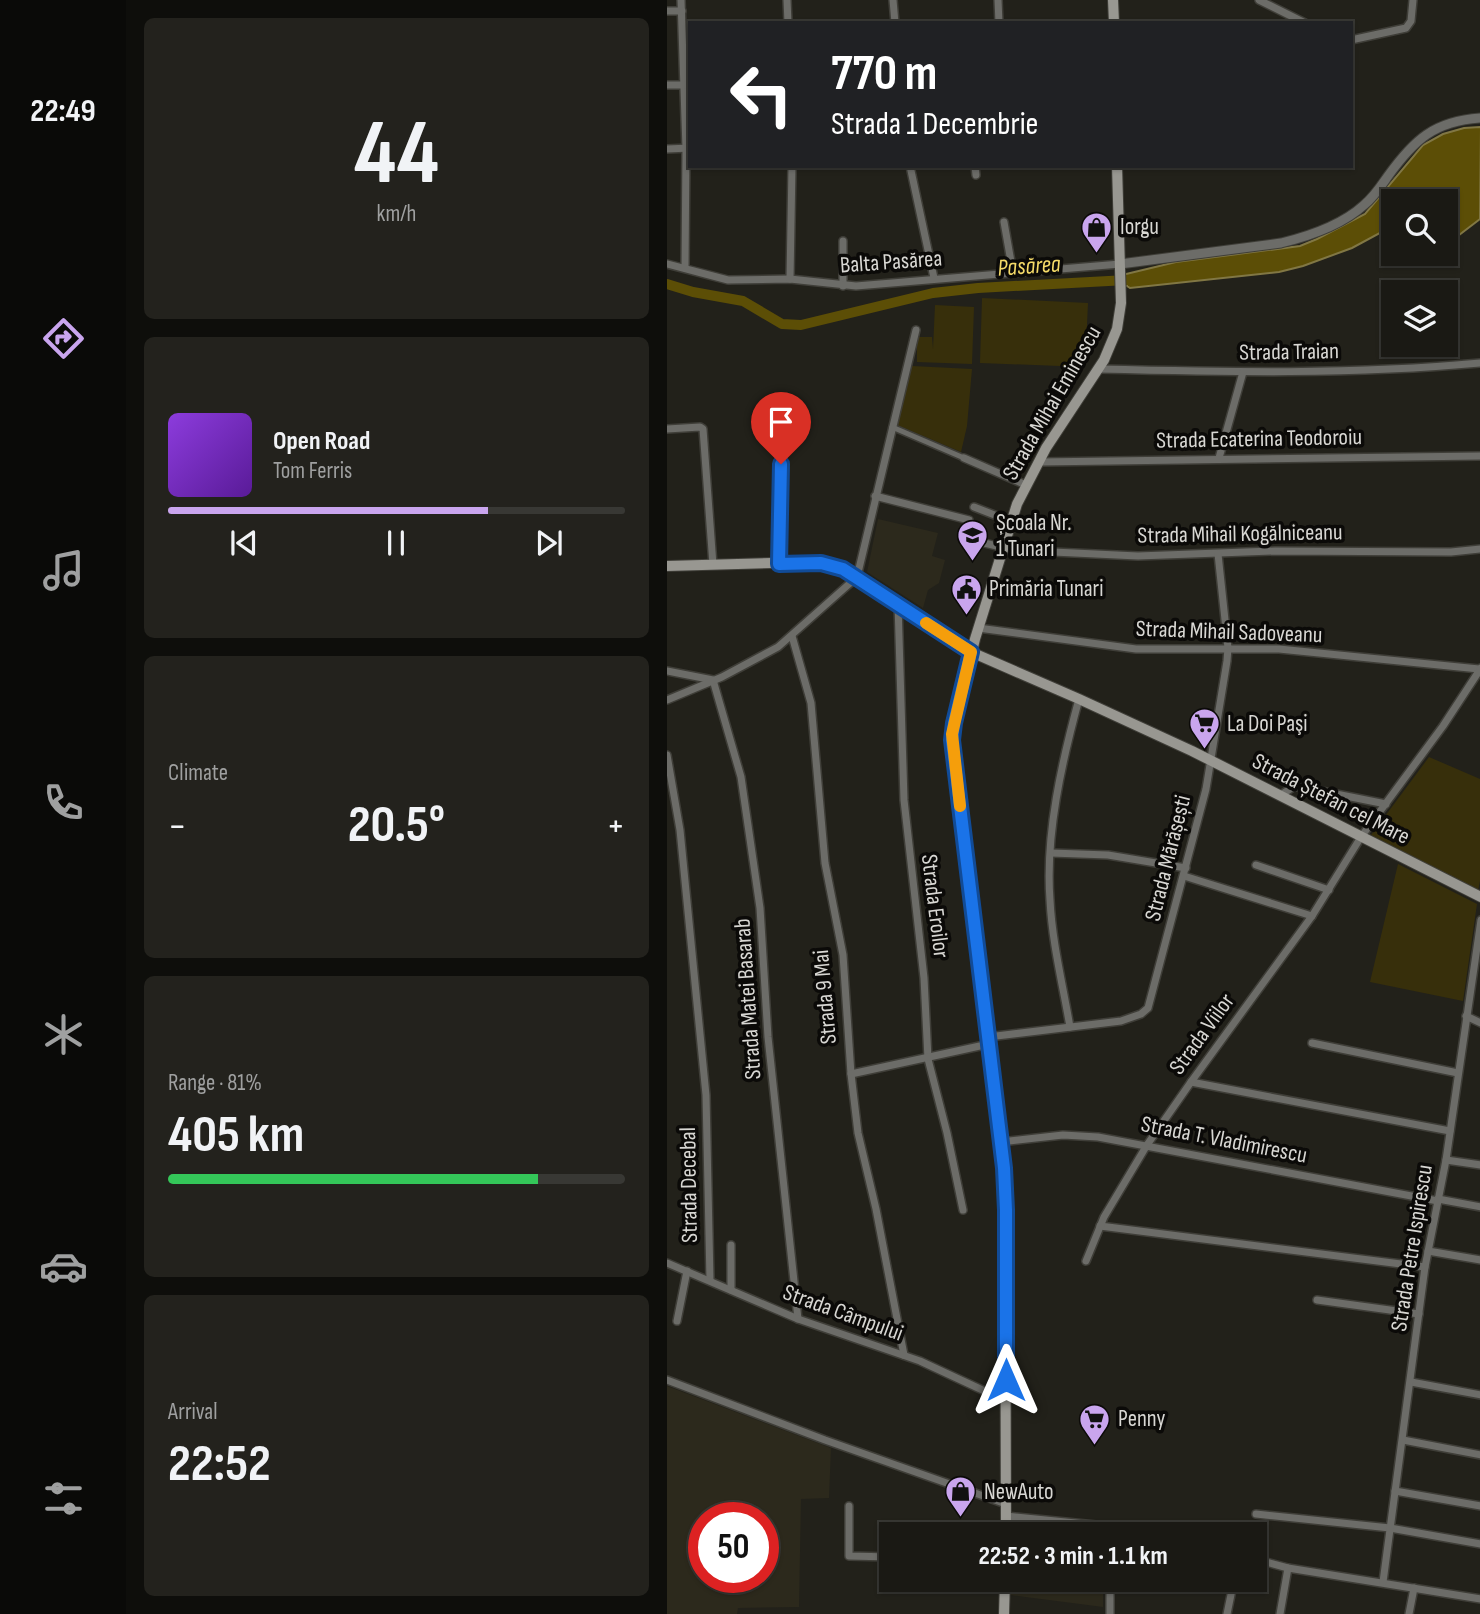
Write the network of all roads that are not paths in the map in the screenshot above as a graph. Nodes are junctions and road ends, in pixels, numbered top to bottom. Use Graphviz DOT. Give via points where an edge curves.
graph roads {
  1 [pos="682,0"];
  2 [pos="787,0"];
  3 [pos="893,0"];
  4 [pos="998,0"];
  5 [pos="1113,0"];
  6 [pos="1259,0"];
  7 [pos="1413,0"];
  8 [pos="667,11"];
  9 [pos="682,11"];
  10 [pos="788,21"];
  11 [pos="895,21"];
  12 [pos="999,21"];
  13 [pos="1114,21"];
  14 [pos="1301,21"];
  15 [pos="1353,40"];
  16 [pos="667,85"];
  17 [pos="684,85"];
  18 [pos="1480,118"];
  19 [pos="688,148"];
  20 [pos="667,149"];
  21 [pos="792,168"];
  22 [pos="910,168"];
  23 [pos="975,168"];
  24 [pos="1117,168"];
  25 [pos="976,175"];
  26 [pos="1004,222"];
  27 [pos="843,241"];
  28 [pos="667,264"];
  29 [pos="1120,267"];
  30 [pos="685,268"];
  31 [pos="1013,273"];
  32 [pos="934,278"];
  33 [pos="790,279"];
  34 [pos="843,286"];
  35 [pos="916,330"];
  36 [pos="1480,363"];
  37 [pos="1098,369"];
  38 [pos="1243,372"];
  39 [pos="892,426"];
  40 [pos="667,429"];
  41 [pos="781,432"];
  42 [pos="1480,456"];
  43 [pos="1219,457"];
  44 [pos="964,458"];
  45 [pos="1039,461"];
  46 [pos="1026,485"];
  47 [pos="875,495"];
  48 [pos="974,507"];
  49 [pos="1010,521"];
  50 [pos="1001,548"];
  51 [pos="1480,550"];
  52 [pos="1218,554"];
  53 [pos="779,564"];
  54 [pos="713,565"];
  55 [pos="667,566"];
  56 [pos="857,577"];
  57 [pos="898,604"];
  58 [pos="978,628"];
  59 [pos="792,636"];
  60 [pos="1228,648"];
  61 [pos="971,652"];
  62 [pos="1480,669"];
  63 [pos="667,671"];
  64 [pos="713,680"];
  65 [pos="1079,699"];
  66 [pos="667,700"];
  67 [pos="667,755"];
  68 [pos="1210,760"];
  69 [pos="1281,795"];
  70 [pos="1386,804"];
  71 [pos="1361,837"];
  72 [pos="1051,853"];
  73 [pos="1256,864"];
  74 [pos="1185,872"];
  75 [pos="1329,890"];
  76 [pos="1480,894"];
  77 [pos="1312,916"];
  78 [pos="1480,920"];
  79 [pos="1466,1016"];
  80 [pos="1480,1023"];
  81 [pos="1069,1027"];
  82 [pos="988,1040"];
  83 [pos="1312,1043"];
  84 [pos="928,1059"];
  85 [pos="1458,1073"];
  86 [pos="851,1074"];
  87 [pos="1191,1082"];
  88 [pos="1450,1131"];
  89 [pos="1001,1142"];
  90 [pos="1147,1145"];
  91 [pos="1446,1160"];
  92 [pos="1480,1165"];
  93 [pos="1438,1200"];
  94 [pos="1480,1207"];
  95 [pos="963,1210"];
  96 [pos="1100,1226"];
  97 [pos="731,1245"];
  98 [pos="1428,1251"];
  99 [pos="1480,1260"];
  100 [pos="1086,1262"];
  101 [pos="667,1263"];
  102 [pos="1425,1267"];
  103 [pos="687,1271"];
  104 [pos="710,1280"];
  105 [pos="731,1290"];
  106 [pos="1317,1300"];
  107 [pos="1419,1314"];
  108 [pos="798,1320"];
  109 [pos="677,1321"];
  110 [pos="904,1355"];
  111 [pos="667,1380"];
  112 [pos="1411,1382"];
  113 [pos="1480,1395"];
  114 [pos="1006,1401"];
  115 [pos="1403,1440"];
  116 [pos="1480,1455"];
  117 [pos="1395,1491"];
  118 [pos="1006,1504"];
  119 [pos="849,1506"];
  120 [pos="1480,1506"];
  121 [pos="1256,1514"];
  122 [pos="1006,1516"];
  123 [pos="1006,1522"];
  124 [pos="1048,1522"];
  125 [pos="1390,1528"];
  126 [pos="1480,1544"];
  127 [pos="879,1557"];
  128 [pos="1267,1562"];
  129 [pos="1288,1568"];
  130 [pos="1383,1583"];
  131 [pos="1414,1588"];
  132 [pos="1005,1592"];
  133 [pos="1110,1592"];
  134 [pos="1232,1592"];
  135 [pos="1480,1599"];
  136 [pos="1004,1612"];
  137 [pos="1110,1614"];
  138 [pos="1227,1614"];
  139 [pos="1281,1614"];
  140 [pos="1409,1614"];
  1 -- 9 [label="street"];
  2 -- 10 [label="street"];
  3 -- 11 [label="street"];
  4 -- 12 [label="street"];
  5 -- 13 [label="main road"];
  6 -- 14 [label="street"];
  7 -- 15 [label="street" via="1406,28"];
  8 -- 9 [label="street"];
  9 -- 17 [label="street"];
  16 -- 17 [label="street"];
  17 -- 19 [label="street"];
  18 -- 29 [label="street" via="1463,119 1426,133 1364,205 1334,225 1281,243"];
  19 -- 20 [label="street"];
  19 -- 30 [label="street"];
  21 -- 33 [label="street"];
  22 -- 32 [label="street"];
  23 -- 25 [label="street"];
  24 -- 29 [label="main road, Strada Mihai Eminescu"];
  26 -- 31 [label="street"];
  27 -- 34 [label="street"];
  28 -- 30 [label="street, Balta Pasărea"];
  29 -- 31 [label="street, Balta Pasărea"];
  29 -- 37 [label="main road, Strada Mihai Eminescu" via="1117,329"];
  30 -- 33 [label="street, Balta Pasărea" via="728,280"];
  31 -- 32 [label="street, Balta Pasărea"];
  32 -- 34 [label="street, Balta Pasărea"];
  33 -- 34 [label="street, Balta Pasărea"];
  35 -- 39 [label="street"];
  36 -- 38 [label="street, Strada Traian" via="1396,370"];
  37 -- 38 [label="street, Strada Traian"];
  37 -- 45 [label="main road, Strada Mihai Eminescu"];
  38 -- 43 [label="street"];
  39 -- 44 [label="street"];
  39 -- 47 [label="street"];
  40 -- 54 [label="street" via="703,429"];
  41 -- 53 [label="street"];
  42 -- 43 [label="street, Strada Ecaterina Teodoroiu"];
  43 -- 45 [label="street, Strada Ecaterina Teodoroiu"];
  44 -- 46 [label="street"];
  45 -- 46 [label="main road, Strada Mihai Eminescu"];
  46 -- 49 [label="main road, Strada Mihai Eminescu"];
  47 -- 50 [label="street, Strada Mihail Kogălniceanu" via="969,520 968,538"];
  47 -- 56 [label="street"];
  48 -- 49 [label="street"];
  49 -- 50 [label="main road, Strada Mihai Eminescu"];
  50 -- 52 [label="street, Strada Mihail Kogălniceanu" via="1138,556"];
  50 -- 58 [label="main road, Strada Mihai Eminescu"];
  51 -- 52 [label="street, Strada Mihail Kogălniceanu"];
  52 -- 60 [label="street, Strada Mărășești"];
  53 -- 54 [label="main road, Strada Ștefan cel Mare"];
  53 -- 56 [label="main road, Strada Ștefan cel Mare" via="833,565"];
  54 -- 55 [label="main road, Strada Ștefan cel Mare"];
  56 -- 57 [label="main road, Strada Ștefan cel Mare"];
  56 -- 59 [label="street"];
  57 -- 61 [label="main road, Strada Ștefan cel Mare"];
  57 -- 84 [label="street, Strada Eroilor" via="904,800"];
  58 -- 60 [label="street, Strada Mihail Sadoveanu" via="1136,649"];
  58 -- 61 [label="main road, Strada Mihai Eminescu"];
  59 -- 64 [label="street"];
  59 -- 86 [label="street, Strada 9 Mai" via="811,703 825,863 843,955"];
  60 -- 62 [label="street, Strada Mihail Sadoveanu"];
  60 -- 68 [label="street, Strada Mărășești"];
  61 -- 65 [label="main road, Strada Ștefan cel Mare"];
  61 -- 82 [label="main road, Strada Mihai Eminescu" via="952,740"];
  62 -- 70 [label="street, Strada Viilor"];
  63 -- 64 [label="street"];
  64 -- 66 [label="street"];
  64 -- 108 [label="street, Strada Matei Basarab" via="741,778 760,908 768,1037"];
  65 -- 68 [label="main road, Strada Ștefan cel Mare"];
  65 -- 72 [label="street" via="1063,762"];
  67 -- 104 [label="street, Strada Decebal" via="680,830 705,1095"];
  68 -- 69 [label="main road, Strada Ștefan cel Mare"];
  68 -- 74 [label="street, Strada Mărășești"];
  69 -- 70 [label="street" via="1301,787"];
  69 -- 71 [label="main road, Strada Ștefan cel Mare"];
  70 -- 71 [label="street, Strada Viilor"];
  71 -- 75 [label="street, Strada Viilor"];
  71 -- 76 [label="main road, Strada Ștefan cel Mare"];
  72 -- 74 [label="street" via="1108,855"];
  72 -- 81 [label="street" via="1050,902"];
  73 -- 75 [label="street"];
  74 -- 77 [label="street"];
  74 -- 81 [label="street, Strada Mărășești" via="1145,1011 1121,1021"];
  75 -- 77 [label="street, Strada Viilor"];
  77 -- 87 [label="street, Strada Viilor"];
  78 -- 79 [label="street, Strada Petre Ispirescu"];
  79 -- 80 [label="street"];
  79 -- 85 [label="street, Strada Petre Ispirescu"];
  81 -- 82 [label="street, Strada Mărășești"];
  82 -- 84 [label="street, Strada Mărășești"];
  82 -- 89 [label="main road, Strada Mihai Eminescu"];
  83 -- 85 [label="street"];
  84 -- 86 [label="street, Strada Mărășești"];
  84 -- 95 [label="street, Strada Eroilor"];
  85 -- 88 [label="street, Strada Petre Ispirescu"];
  86 -- 110 [label="street, Strada 9 Mai" via="858,1133"];
  87 -- 88 [label="street"];
  87 -- 90 [label="street, Strada Viilor"];
  88 -- 91 [label="street, Strada Petre Ispirescu"];
  89 -- 90 [label="street, Strada T. Vladimirescu" via="1083,1135"];
  89 -- 114 [label="main road, Strada Mihai Eminescu" via="1006,1200"];
  90 -- 93 [label="street, Strada T. Vladimirescu"];
  90 -- 96 [label="street, Strada Viilor"];
  91 -- 92 [label="street"];
  91 -- 93 [label="street, Strada Petre Ispirescu"];
  93 -- 94 [label="street, Strada T. Vladimirescu"];
  93 -- 98 [label="street, Strada Petre Ispirescu"];
  96 -- 100 [label="street, Strada Viilor"];
  96 -- 102 [label="street"];
  97 -- 105 [label="street"];
  98 -- 99 [label="street"];
  98 -- 102 [label="street, Strada Petre Ispirescu"];
  101 -- 103 [label="street, Strada Câmpului"];
  102 -- 107 [label="street, Strada Petre Ispirescu"];
  103 -- 104 [label="street, Strada Câmpului"];
  103 -- 109 [label="street"];
  104 -- 105 [label="street, Strada Câmpului"];
  105 -- 108 [label="street, Strada Câmpului"];
  106 -- 107 [label="street"];
  107 -- 112 [label="street, Strada Petre Ispirescu"];
  108 -- 110 [label="street, Strada Câmpului"];
  110 -- 114 [label="street, Strada Câmpului"];
  111 -- 118 [label="street"];
  112 -- 113 [label="street"];
  112 -- 115 [label="street, Strada Petre Ispirescu"];
  114 -- 118 [label="main road, Strada Mihai Eminescu"];
  115 -- 116 [label="street"];
  115 -- 117 [label="street, Strada Petre Ispirescu"];
  117 -- 120 [label="street"];
  117 -- 125 [label="street, Strada Petre Ispirescu"];
  118 -- 122 [label="main road, Strada Mihai Eminescu"];
  119 -- 127 [label="street" via="849,1556"];
  121 -- 125 [label="street"];
  122 -- 123 [label="main road, Strada Mihai Eminescu"];
  122 -- 124 [label="street"];
  125 -- 126 [label="street"];
  125 -- 130 [label="street, Strada Petre Ispirescu"];
  128 -- 129 [label="street"];
  129 -- 130 [label="street"];
  129 -- 139 [label="street"];
  130 -- 131 [label="street"];
  131 -- 135 [label="street"];
  131 -- 140 [label="street"];
  132 -- 136 [label="main road"];
  133 -- 137 [label="street"];
  134 -- 138 [label="street"];
}
